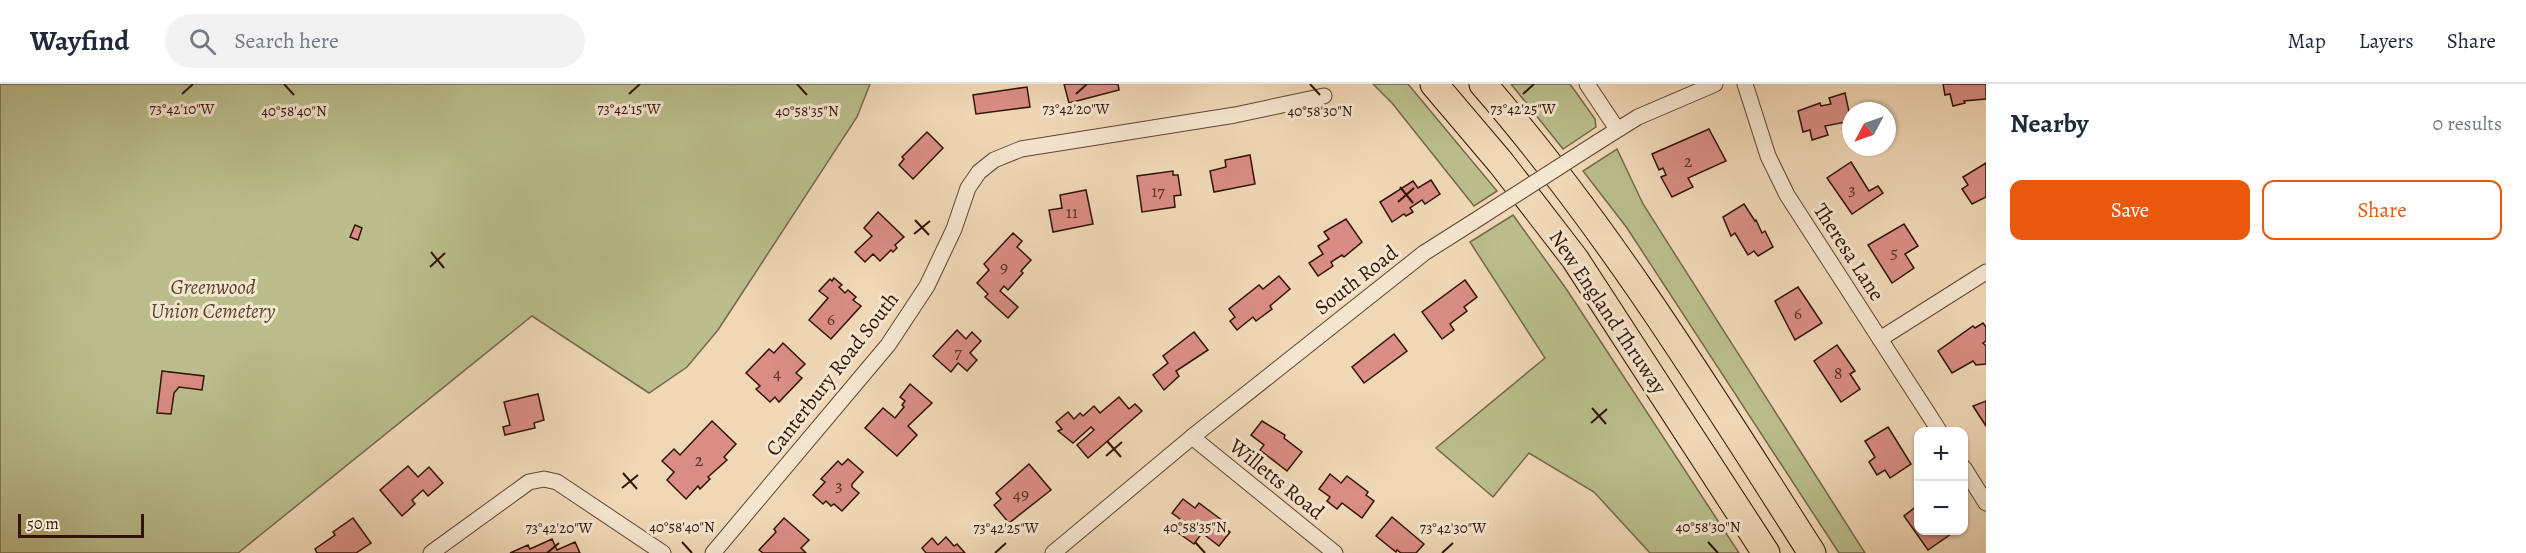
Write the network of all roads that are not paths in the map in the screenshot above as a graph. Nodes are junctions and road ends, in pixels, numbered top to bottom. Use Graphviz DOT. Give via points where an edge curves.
graph roads {
  1 [pos="1434,84"];
  2 [pos="1484,84"];
  3 [pos="1587,84"];
  4 [pos="1715,84"];
  5 [pos="1745,84"];
  6 [pos="1324,96"];
  7 [pos="1617,129"];
  8 [pos="1986,272"];
  9 [pos="1880,339"];
  10 [pos="1937,427"];
  11 [pos="1192,437"];
  12 [pos="1968,474"];
  13 [pos="1986,502"];
  14 [pos="430,553"];
  15 [pos="663,553"];
  16 [pos="713,553"];
  17 [pos="1053,553"];
  18 [pos="1335,553"];
  19 [pos="1766,553"];
  20 [pos="1812,553"];
  1 -- 19 [label="highway, New England Thruway" via="1575,259"];
  2 -- 20 [label="highway, New England Thruway" via="1563,181 1635,279"];
  3 -- 7 [label="street"];
  4 -- 7 [label="street, South Road" via="1666,103"];
  5 -- 9 [label="street, Theresa Lane" via="1776,175"];
  6 -- 16 [label="street, Canterbury Road South" via="1235,115 1021,149 994,160 968,188 927,286 888,345"];
  7 -- 11 [label="street, South Road, bridge" via="1424,253"];
  8 -- 9 [label="street"];
  9 -- 10 [label="street, Theresa Lane"];
  11 -- 17 [label="street, South Road"];
  11 -- 18 [label="street, Willetts Road"];
  12 -- 13 [label="street"];
  14 -- 15 [label="street" via="529,482 544,478 557,482"];
}
